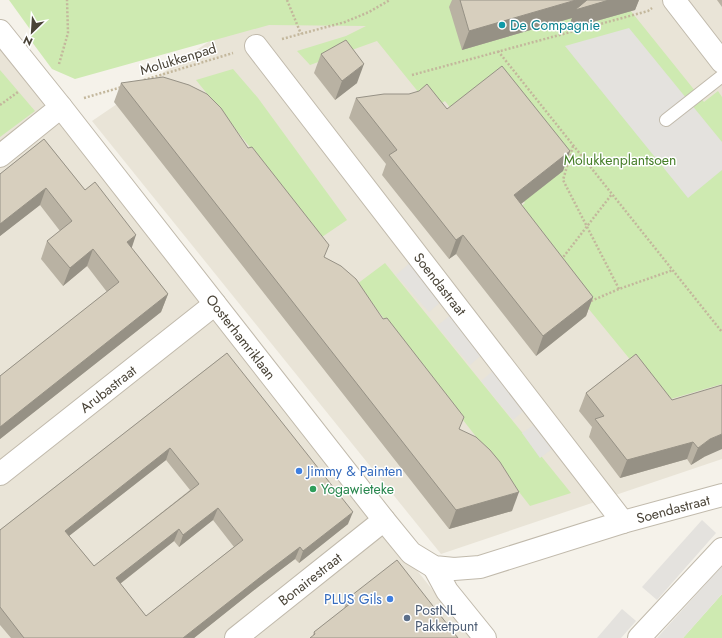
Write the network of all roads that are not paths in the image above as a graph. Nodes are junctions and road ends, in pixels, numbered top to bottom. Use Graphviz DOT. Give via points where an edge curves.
graph roads {
  1 [pos="674,0"];
  2 [pos="0,31"];
  3 [pos="256,46"];
  4 [pos="722,62"];
  5 [pos="722,76"];
  6 [pos="61,107"];
  7 [pos="666,120"];
  8 [pos="0,156"];
  9 [pos="215,304"];
  10 [pos="0,474"];
  11 [pos="722,495"];
  12 [pos="384,520"];
  13 [pos="623,522"];
  14 [pos="722,549"];
  15 [pos="434,567"];
  16 [pos="236,638"];
  17 [pos="485,638"];
  18 [pos="640,638"];
  1 -- 4 [label="street"];
  2 -- 6 [label="street, Oosterhamriklaan"];
  3 -- 13 [label="street, Soendastraat"];
  5 -- 7 [label="lane"];
  6 -- 8 [label="street"];
  6 -- 9 [label="street, Oosterhamriklaan"];
  9 -- 10 [label="street, Arubastraat"];
  9 -- 12 [label="street, Oosterhamriklaan"];
  11 -- 13 [label="street, Soendastraat"];
  12 -- 15 [label="street, Oosterhamriklaan" via="411,553"];
  12 -- 16 [label="street, Bonairestraat"];
  13 -- 15 [label="street, Soendastraat" via="480,567"];
  14 -- 18 [label="street"];
  15 -- 17 [label="street" via="447,591"];
}
